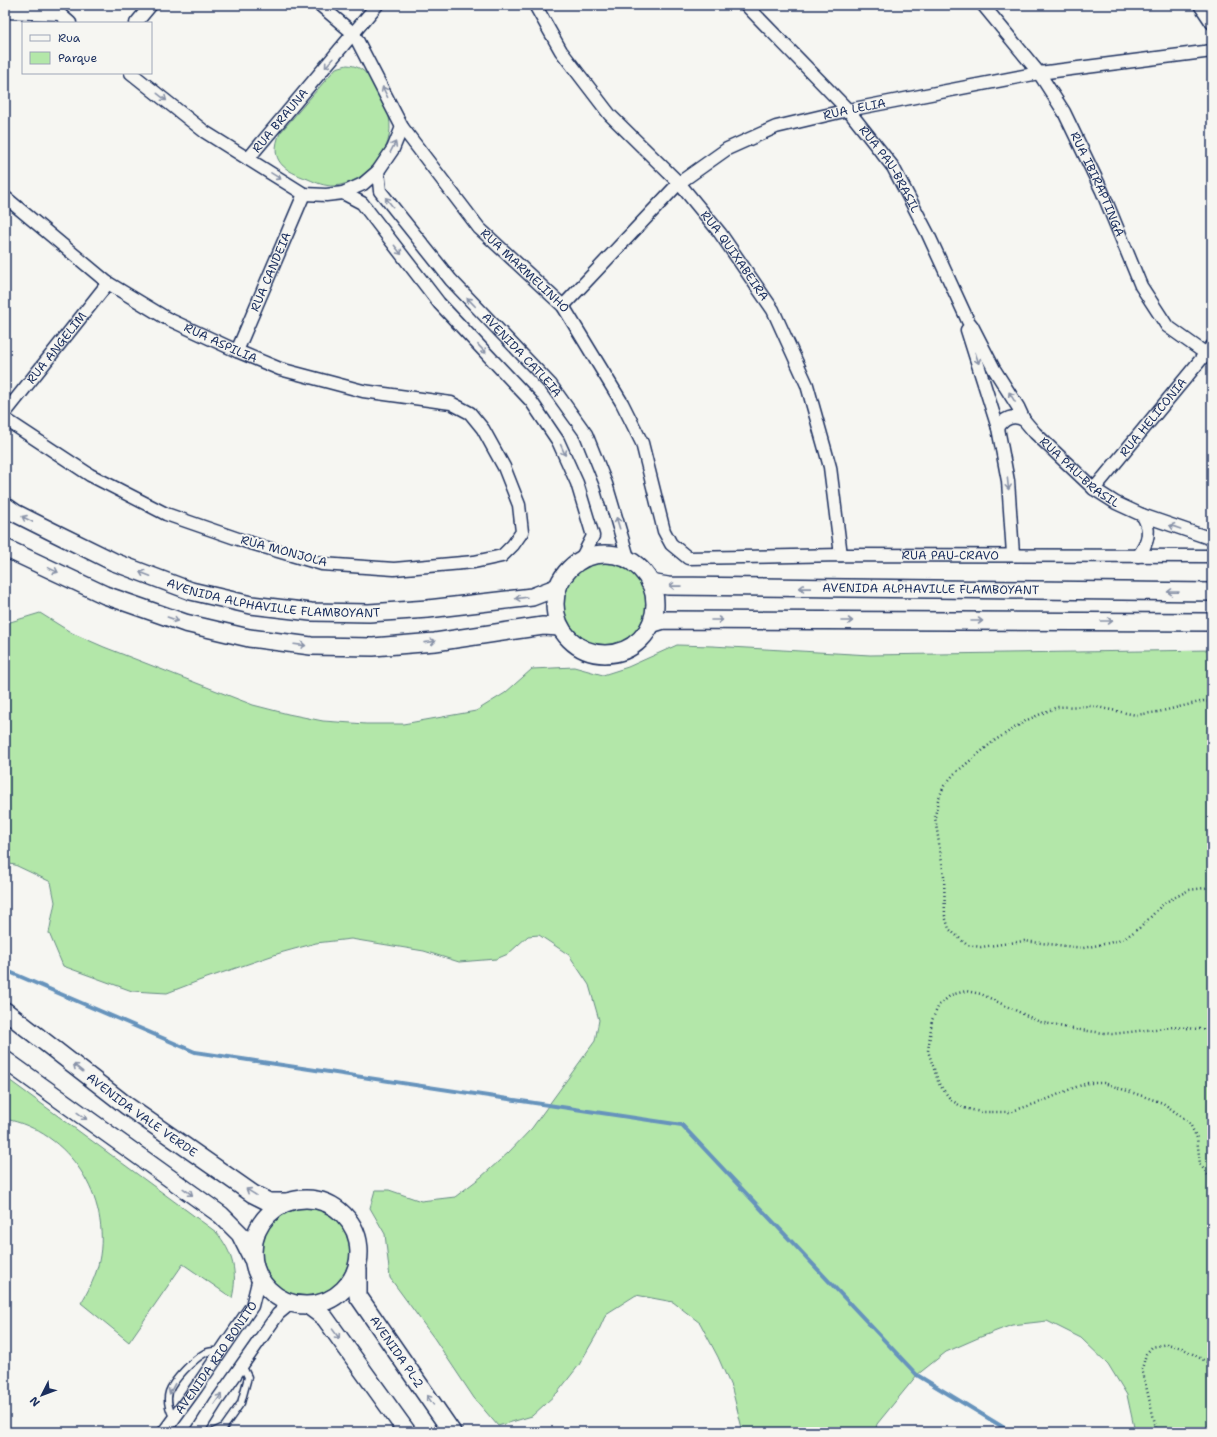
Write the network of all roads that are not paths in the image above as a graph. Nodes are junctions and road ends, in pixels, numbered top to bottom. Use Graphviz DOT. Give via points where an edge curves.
graph roads {
  1 [pos="49,5"];
  2 [pos="151,5"];
  3 [pos="320,5"];
  4 [pos="378,5"];
  5 [pos="535,5"];
  6 [pos="746,5"];
  7 [pos="983,5"];
  8 [pos="1200,5"];
  9 [pos="5,12"];
  10 [pos="60,14"];
  11 [pos="69,22"];
  12 [pos="137,22"];
  13 [pos="1212,23"];
  14 [pos="354,34"];
  15 [pos="1212,50"];
  16 [pos="1039,73"];
  17 [pos="132,74"];
  18 [pos="848,110"];
  19 [pos="402,127"];
  20 [pos="248,159"];
  21 [pos="378,171"];
  22 [pos="679,183"];
  23 [pos="343,193"];
  24 [pos="304,194"];
  25 [pos="5,197"];
  26 [pos="108,283"];
  27 [pos="563,306"];
  28 [pos="968,321"];
  29 [pos="237,351"];
  30 [pos="1210,352"];
  31 [pos="5,413"];
  32 [pos="470,413"];
  33 [pos="5,419"];
  34 [pos="1024,420"];
  35 [pos="998,428"];
  36 [pos="1094,489"];
  37 [pos="5,506"];
  38 [pos="1142,515"];
  39 [pos="1212,539"];
  40 [pos="5,548"];
  41 [pos="1013,554"];
  42 [pos="841,555"];
  43 [pos="1138,556"];
  44 [pos="1212,556"];
  45 [pos="5,558"];
  46 [pos="688,558"];
  47 [pos="33,561"];
  48 [pos="580,561"];
  49 [pos="629,561"];
  50 [pos="650,583"];
  51 [pos="558,587"];
  52 [pos="1212,592"];
  53 [pos="1212,622"];
  54 [pos="651,624"];
  55 [pos="560,627"];
  56 [pos="5,1011"];
  57 [pos="5,1060"];
  58 [pos="288,1202"];
  59 [pos="253,1260"];
  60 [pos="358,1267"];
  61 [pos="259,1278"];
  62 [pos="290,1304"];
  63 [pos="309,1306"];
  64 [pos="222,1349"];
  65 [pos="242,1365"];
  66 [pos="174,1419"];
  67 [pos="164,1432"];
  68 [pos="197,1432"];
  69 [pos="213,1432"];
  70 [pos="407,1432"];
  71 [pos="452,1432"];
  1 -- 10 [label="street"];
  2 -- 12 [label="street"];
  3 -- 14 [label="street, RUA MARMELINHO"];
  4 -- 14 [label="street, RUA BRAUNA"];
  5 -- 22 [label="street, RUA QUIXABEIRA" via="561,51 610,114"];
  6 -- 18 [label="street, RUA PAU-BRASIL"];
  7 -- 16 [label="street, RUA IBIRAPTINGA"];
  8 -- 13 [label="street"];
  9 -- 10 [label="street"];
  10 -- 11 [label="street"];
  19 -- 14 [label="street, RUA MARMELINHO, one-way"];
  14 -- 20 [label="street, RUA BRAUNA, one-way"];
  15 -- 16 [label="street, RUA LELIA"];
  16 -- 18 [label="street, RUA LELIA"];
  16 -- 30 [label="street, RUA IBIRAPTINGA" via="1064,112 1102,191 1141,286 1167,326"];
  17 -- 20 [label="street, one-way" via="206,132"];
  18 -- 22 [label="street, RUA LELIA" via="776,127 727,149"];
  18 -- 28 [label="street, RUA PAU-BRASIL" via="892,167 928,234"];
  21 -- 19 [label="street, RUA BRAUNA, one-way" via="393,149"];
  19 -- 27 [label="street, RUA MARMELINHO" via="479,228"];
  20 -- 24 [label="street, RUA BRAUNA, one-way"];
  21 -- 23 [label="street, RUA BRAUNA" via="363,184"];
  49 -- 21 [label="street, AVENIDA CATLEIA, one-way" via="606,484 586,434 551,385 451,280 380,191"];
  22 -- 27 [label="street, RUA LELIA"];
  22 -- 42 [label="street, RUA QUIXABEIRA" via="720,233 773,310 807,385 830,467"];
  23 -- 24 [label="street, RUA BRAUNA"];
  23 -- 48 [label="street, AVENIDA CATLEIA, one-way" via="362,203 438,303 531,401 558,441 577,483 593,536"];
  24 -- 29 [label="street, RUA CANDEIA"];
  25 -- 26 [label="street, RUA ASPILIA"];
  26 -- 29 [label="street, RUA ASPILIA" via="166,318"];
  26 -- 31 [label="street, RUA ANGELIM"];
  27 -- 46 [label="street, RUA MARMELINHO" via="622,402 642,443 664,531 671,544"];
  34 -- 28 [label="street, RUA PAU-BRASIL, one-way"];
  28 -- 35 [label="street, RUA PAU-BRASIL, one-way" via="967,329"];
  29 -- 32 [label="street, RUA ASPILIA" via="280,369 363,391 452,403"];
  30 -- 36 [label="street, RUA HELICONIA"];
  32 -- 33 [label="street, RUA MONJOLA" via="483,429 504,467 519,505 522,532 502,556 474,562 394,570 322,564 166,514 90,475"];
  34 -- 35 [label="street" via="1019,417 1008,418"];
  34 -- 36 [label="street, RUA PAU-BRASIL"];
  35 -- 41 [label="street, RUA PAU-BRASIL, one-way" via="1008,481"];
  36 -- 38 [label="street, RUA PAU-BRASIL"];
  51 -- 37 [label="street, AVENIDA ALPHAVILLE FLAMBOYANT, one-way" via="532,597 428,610 311,612 251,605 191,591 114,562"];
  39 -- 38 [label="street, RUA PAU-BRASIL, one-way"];
  38 -- 43 [label="street" via="1147,523 1148,538"];
  40 -- 47 [label="street"];
  41 -- 42 [label="street, RUA PAU-CRAVO"];
  41 -- 43 [label="street, RUA PAU-CRAVO"];
  42 -- 46 [label="street, RUA PAU-CRAVO"];
  43 -- 44 [label="street, RUA PAU-CRAVO"];
  45 -- 47 [label="street"];
  47 -- 55 [label="street, one-way" via="105,595 185,623 249,638 311,646 373,648 435,642 543,626"];
  48 -- 49 [label="street" via="596,555 613,555"];
  48 -- 51 [label="street" via="567,572"];
  49 -- 50 [label="street" via="641,570"];
  52 -- 50 [label="street, AVENIDA ALPHAVILLE FLAMBOYANT, one-way" via="668,586"];
  50 -- 54 [label="street" via="654,596"];
  51 -- 55 [label="street" via="555,608"];
  54 -- 53 [label="street, one-way" via="664,620"];
  54 -- 55 [label="street" via="630,648 615,653 599,654 583,649 570,640"];
  58 -- 56 [label="street, AVENIDA VALE VERDE, one-way" via="269,1202 253,1194 127,1106"];
  57 -- 59 [label="street, one-way" via="221,1215 240,1234"];
  58 -- 59 [label="street" via="272,1211 260,1225 254,1242"];
  58 -- 60 [label="street" via="304,1198 321,1200 349,1219 357,1234 360,1250"];
  59 -- 61 [label="street"];
  60 -- 63 [label="street" via="351,1282 340,1294 326,1303"];
  71 -- 60 [label="street, AVENIDA PL-2, one-way" via="358,1296"];
  61 -- 62 [label="street" via="278,1298"];
  61 -- 64 [label="street, AVENIDA RIO BONITO" via="252,1306"];
  62 -- 63 [label="street"];
  62 -- 65 [label="street, AVENIDA RIO BONITO" via="278,1314"];
  63 -- 70 [label="street, one-way" via="325,1318"];
  64 -- 66 [label="street, AVENIDA RIO BONITO"];
  64 -- 66 [label="lane, one-way" via="206,1353 187,1367 179,1377 169,1392 168,1406"];
  68 -- 65 [label="street, AVENIDA RIO BONITO, one-way"];
  65 -- 69 [label="lane" via="248,1377 241,1403 224,1427"];
  66 -- 67 [label="street, AVENIDA RIO BONITO"];
}
